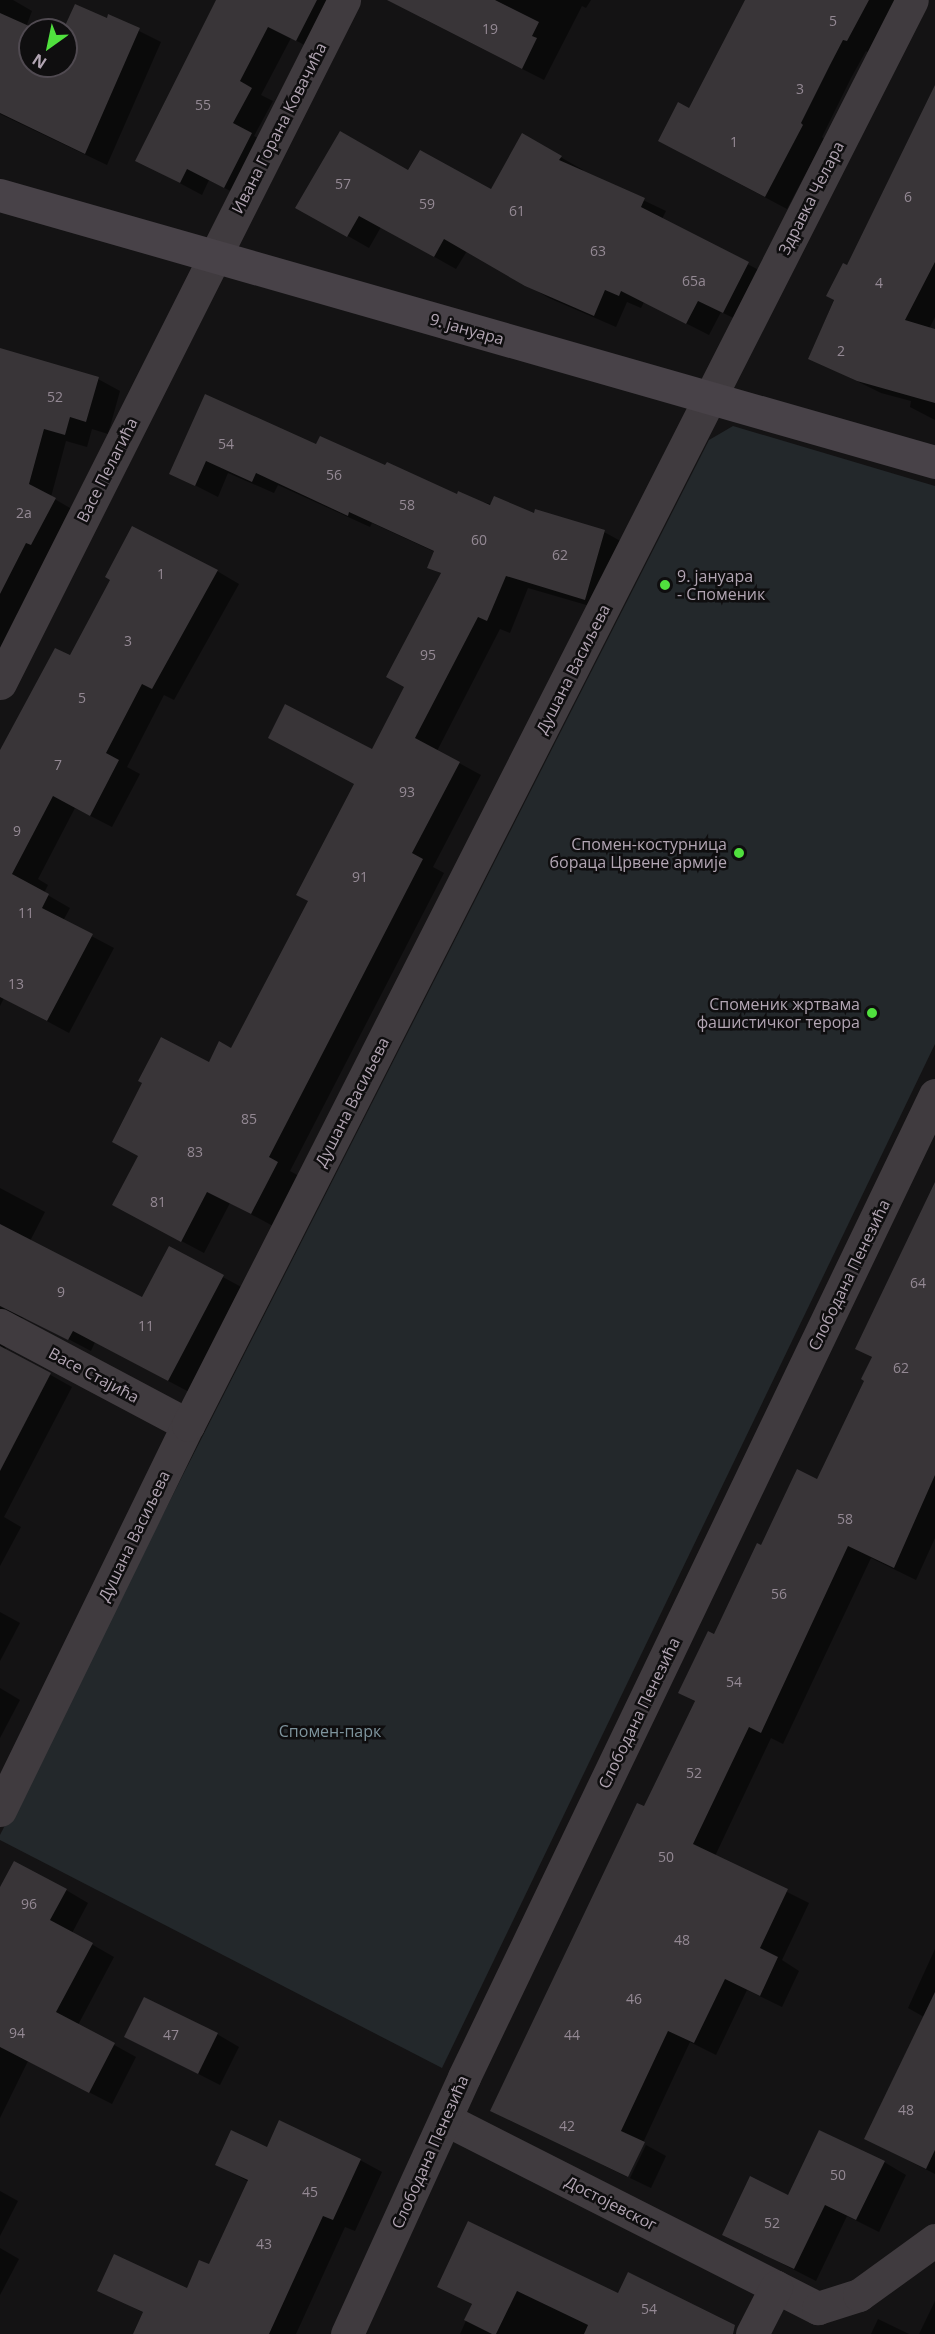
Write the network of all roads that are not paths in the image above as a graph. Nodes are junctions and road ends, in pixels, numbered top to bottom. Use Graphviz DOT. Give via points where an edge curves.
graph roads {
  1 [pos="344,0"];
  2 [pos="912,0"];
  3 [pos="0,195"];
  4 [pos="213,257"];
  5 [pos="711,397"];
  6 [pos="935,462"];
  7 [pos="0,683"];
  8 [pos="935,1095"];
  9 [pos="0,1325"];
  10 [pos="188,1425"];
  11 [pos="0,1810"];
  12 [pos="447,2120"];
  13 [pos="935,2240"];
  14 [pos="776,2287"];
  15 [pos="347,2334"];
  16 [pos="752,2334"];
  1 -- 4 [label="street, Ивана Горана Ковачића"];
  2 -- 5 [label="street, Здравка Челара"];
  3 -- 4 [label="street, 9. јануара"];
  4 -- 5 [label="street, 9. јануара"];
  4 -- 7 [label="street, Васе Пелагића"];
  5 -- 6 [label="street, 9. јануара"];
  5 -- 10 [label="street, Душана Васиљева"];
  8 -- 12 [label="street, Слободана Пенезића" via="464,2077"];
  9 -- 10 [label="street, Васе Стајића"];
  10 -- 11 [label="street, Душана Васиљева"];
  12 -- 14 [label="street, Достојевског"];
  12 -- 15 [label="street, Слободана Пенезића"];
  13 -- 14 [label="street, Достојевског" via="859,2295 830,2306 818,2308"];
  14 -- 16 [label="street"];
}
